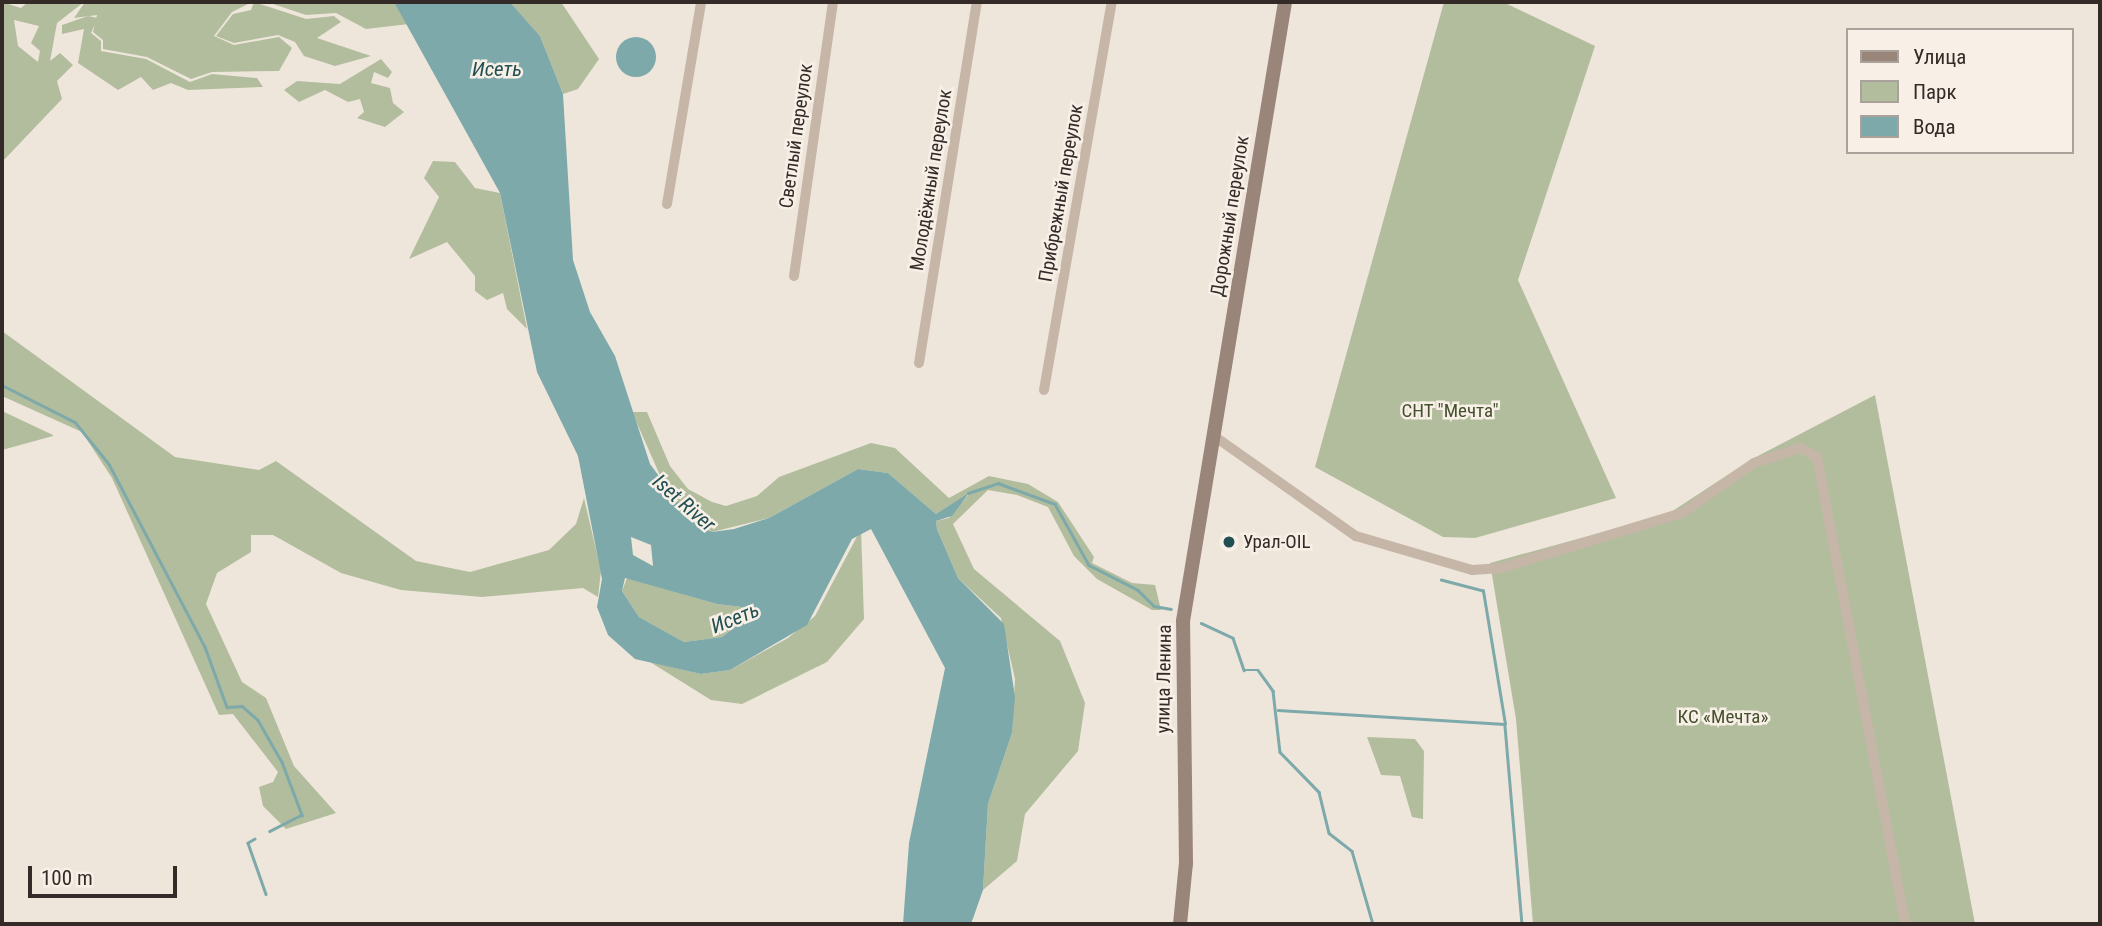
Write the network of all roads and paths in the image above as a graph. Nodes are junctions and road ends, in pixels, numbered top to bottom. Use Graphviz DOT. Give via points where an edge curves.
graph roads {
  1 [pos="701,2"];
  2 [pos="833,2"];
  3 [pos="977,2"];
  4 [pos="1112,2"];
  5 [pos="1285,2"];
  6 [pos="667,204"];
  7 [pos="794,276"];
  8 [pos="919,363"];
  9 [pos="1044,390"];
  10 [pos="1214,436"];
  11 [pos="1180,924"];
  12 [pos="1905,924"];
  1 -- 6 [label="street"];
  2 -- 7 [label="street, Светлый переулок"];
  3 -- 8 [label="street, Молодёжный переулок"];
  4 -- 9 [label="street, Прибрежный переулок"];
  5 -- 10 [label="main road, Дорожный переулок"];
  10 -- 11 [label="main road, улица Ленина" via="1183,621 1186,863"];
  10 -- 12 [label="street" via="1356,536 1464,570 1501,568 1682,513 1754,463 1800,448 1817,457"];
}
